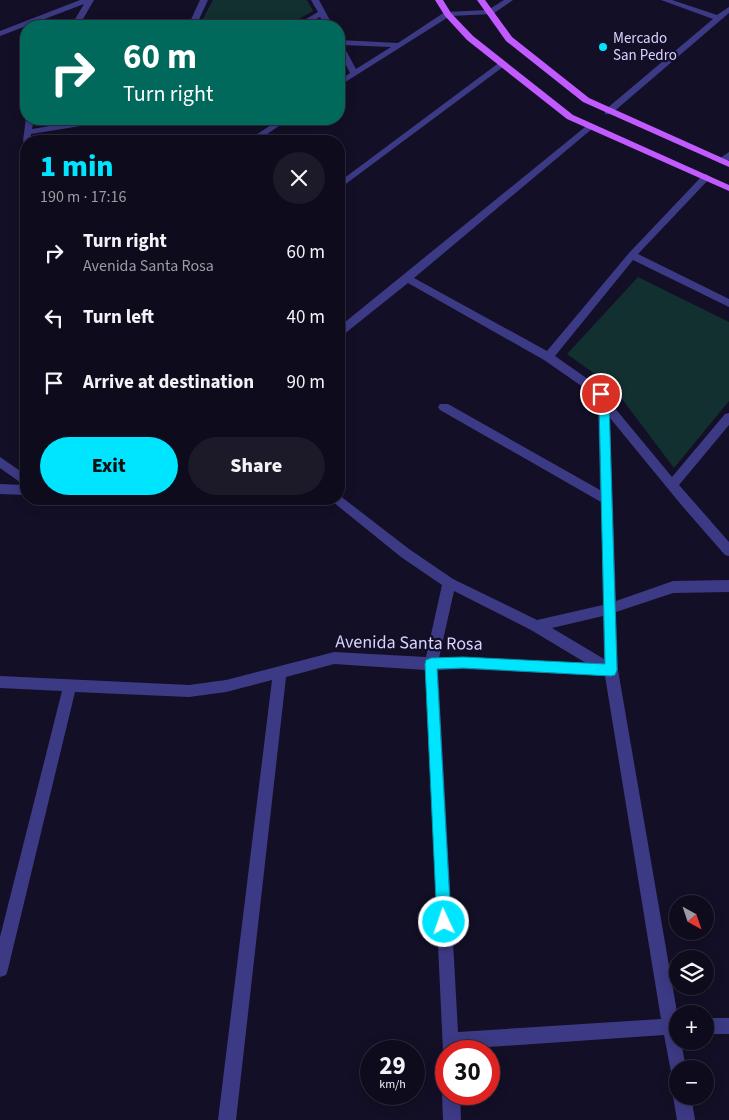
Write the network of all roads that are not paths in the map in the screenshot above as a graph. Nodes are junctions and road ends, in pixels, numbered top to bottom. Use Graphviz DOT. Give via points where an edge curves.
graph roads {
  1 [pos="88,0"];
  2 [pos="204,0"];
  3 [pos="315,0"];
  4 [pos="439,0"];
  5 [pos="481,0"];
  6 [pos="509,0"];
  7 [pos="665,0"];
  8 [pos="729,9"];
  9 [pos="322,12"];
  10 [pos="490,12"];
  11 [pos="448,14"];
  12 [pos="718,18"];
  13 [pos="36,20"];
  14 [pos="78,20"];
  15 [pos="195,20"];
  16 [pos="308,20"];
  17 [pos="326,20"];
  18 [pos="20,26"];
  19 [pos="0,34"];
  20 [pos="345,43"];
  21 [pos="399,45"];
  22 [pos="345,55"];
  23 [pos="503,64"];
  24 [pos="354,73"];
  25 [pos="345,80"];
  26 [pos="608,112"];
  27 [pos="78,125"];
  28 [pos="276,125"];
  29 [pos="590,126"];
  30 [pos="32,135"];
  31 [pos="260,135"];
  32 [pos="727,160"];
  33 [pos="706,177"];
  34 [pos="345,182"];
  35 [pos="729,188"];
  36 [pos="632,255"];
  37 [pos="407,278"];
  38 [pos="729,302"];
  39 [pos="345,327"];
  40 [pos="548,357"];
  41 [pos="604,402"];
  42 [pos="444,407"];
  43 [pos="729,417"];
  44 [pos="0,462"];
  45 [pos="20,477"];
  46 [pos="672,486"];
  47 [pos="0,489"];
  48 [pos="20,490"];
  49 [pos="607,500"];
  50 [pos="345,505"];
  51 [pos="729,551"];
  52 [pos="449,583"];
  53 [pos="729,586"];
  54 [pos="609,609"];
  55 [pos="536,626"];
  56 [pos="431,664"];
  57 [pos="611,670"];
  58 [pos="280,673"];
  59 [pos="0,682"];
  60 [pos="70,686"];
  61 [pos="1,963"];
  62 [pos="670,1005"];
  63 [pos="669,1026"];
  64 [pos="714,1026"];
  65 [pos="729,1026"];
  66 [pos="451,1040"];
  67 [pos="500,1042"];
  68 [pos="451,1105"];
  69 [pos="684,1105"];
  70 [pos="227,1120"];
  71 [pos="452,1120"];
  72 [pos="686,1120"];
  1 -- 13 [label="street"];
  1 -- 14 [label="street"];
  2 -- 15 [label="street"];
  3 -- 9 [label="street"];
  4 -- 11 [label="main road"];
  5 -- 10 [label="main road"];
  6 -- 10 [label="street"];
  7 -- 12 [label="street"];
  8 -- 12 [label="street"];
  9 -- 16 [label="street"];
  9 -- 17 [label="street"];
  10 -- 11 [label="street"];
  10 -- 26 [label="main road" via="509,39 586,100"];
  11 -- 21 [label="street"];
  11 -- 23 [label="main road" via="470,38"];
  12 -- 26 [label="street"];
  18 -- 19 [label="street"];
  20 -- 21 [label="street"];
  21 -- 24 [label="street"];
  22 -- 24 [label="street"];
  23 -- 29 [label="main road" via="570,116"];
  23 -- 34 [label="street"];
  24 -- 25 [label="street"];
  26 -- 32 [label="main road"];
  27 -- 30 [label="street"];
  28 -- 31 [label="street"];
  29 -- 33 [label="main road"];
  29 -- 37 [label="street"];
  33 -- 35 [label="main road"];
  33 -- 36 [label="street"];
  36 -- 38 [label="street"];
  36 -- 40 [label="street"];
  37 -- 39 [label="street"];
  37 -- 40 [label="street"];
  40 -- 41 [label="street" via="601,394"];
  41 -- 46 [label="street"];
  41 -- 49 [label="street"];
  42 -- 49 [label="street"];
  43 -- 46 [label="street"];
  44 -- 45 [label="street"];
  46 -- 51 [label="street"];
  47 -- 48 [label="street"];
  49 -- 54 [label="street"];
  50 -- 52 [label="street"];
  52 -- 55 [label="street"];
  52 -- 56 [label="street"];
  53 -- 54 [label="street" via="673,586"];
  54 -- 55 [label="street"];
  54 -- 57 [label="street"];
  55 -- 57 [label="street"];
  56 -- 57 [label="street, Avenida Santa Rosa" via="463,662"];
  56 -- 58 [label="street, Avenida Santa Rosa" via="334,658"];
  56 -- 66 [label="street"];
  57 -- 62 [label="street"];
  58 -- 60 [label="street, Avenida Santa Rosa" via="189,691"];
  58 -- 70 [label="street"];
  59 -- 60 [label="street, Avenida Santa Rosa"];
  60 -- 61 [label="street"];
  63 -- 67 [label="street"];
  64 -- 65 [label="street"];
  68 -- 71 [label="street"];
  69 -- 72 [label="street"];
}
